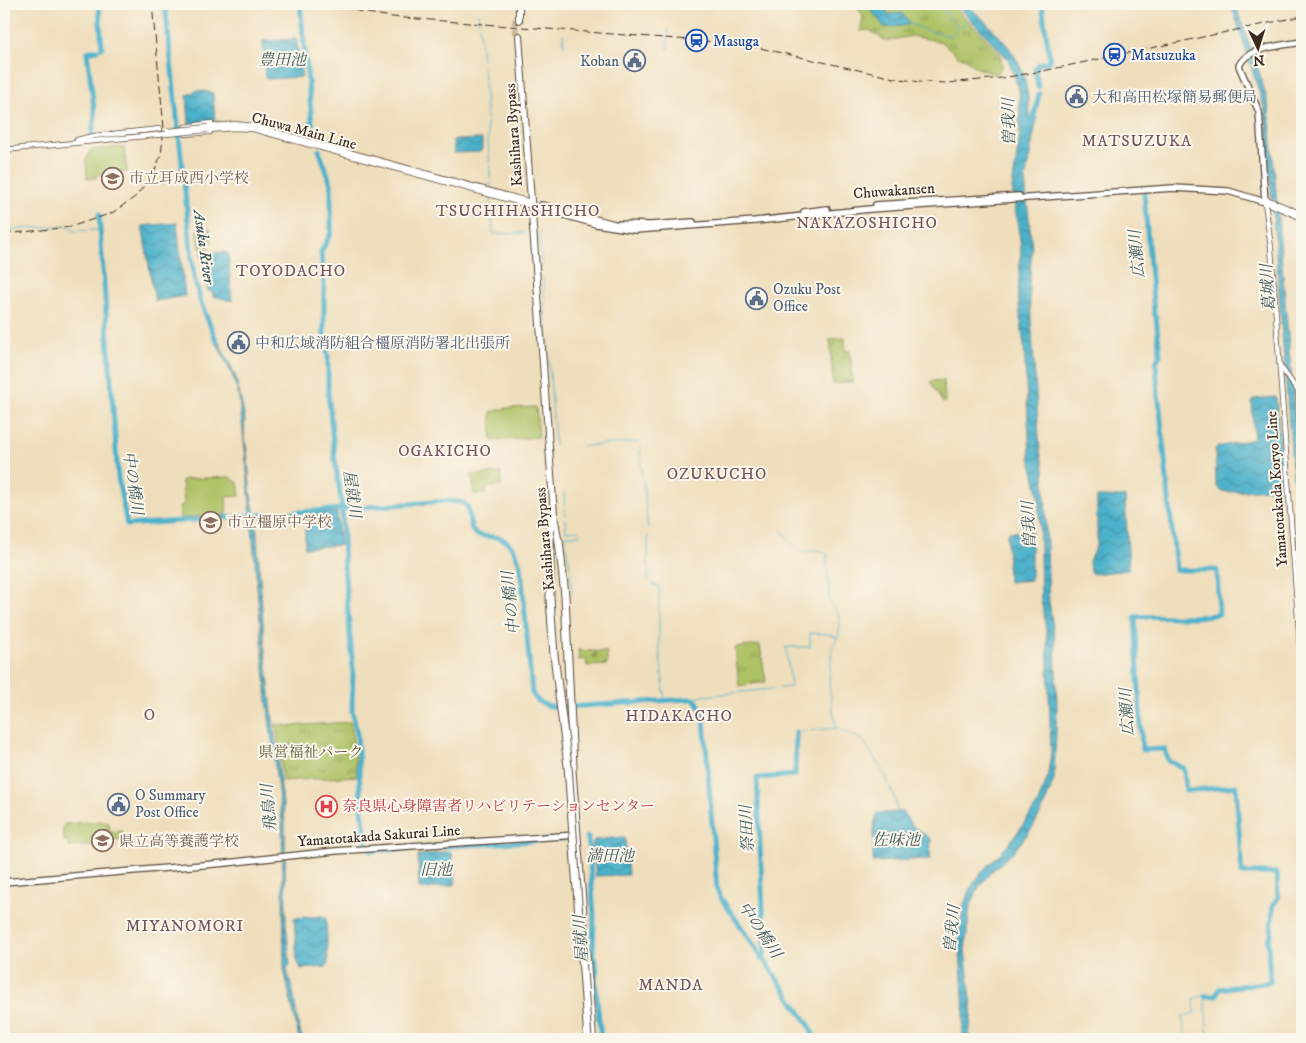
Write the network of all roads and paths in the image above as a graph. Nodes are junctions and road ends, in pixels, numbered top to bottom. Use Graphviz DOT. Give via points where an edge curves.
graph roads {
  1 [pos="517,4"];
  2 [pos="517,20"];
  3 [pos="518,36"];
  4 [pos="1302,42"];
  5 [pos="186,127"];
  6 [pos="208,128"];
  7 [pos="160,129"];
  8 [pos="273,131"];
  9 [pos="266,133"];
  10 [pos="186,134"];
  11 [pos="158,137"];
  12 [pos="79,141"];
  13 [pos="4,148"];
  14 [pos="1268,201"];
  15 [pos="529,203"];
  16 [pos="1302,216"];
  17 [pos="1279,363"];
  18 [pos="1302,466"];
  19 [pos="550,536"];
  20 [pos="559,541"];
  21 [pos="1302,673"];
  22 [pos="566,708"];
  23 [pos="570,767"];
  24 [pos="575,835"];
  25 [pos="4,882"];
  26 [pos="588,1039"];
  27 [pos="593,1039"];
  1 -- 2 [label="highway"];
  3 -- 15 [label="highway, Kashihara Bypass"];
  4 -- 14 [label="main road" via="1270,47 1240,61 1239,70 1259,112"];
  5 -- 8 [label="main road" via="245,122"];
  6 -- 8 [label="main road, Chuwa Main Line" via="235,124"];
  6 -- 9 [label="main road, Chuwa Main Line" via="243,128"];
  6 -- 12 [label="main road, Chuwa Main Line, bridge"];
  7 -- 12 [label="main road" via="93,136"];
  8 -- 15 [label="main road, Chuwa Main Line"];
  9 -- 10 [label="main road" via="235,130"];
  9 -- 15 [label="main road, Chuwa Main Line"];
  11 -- 12 [label="main road" via="87,144"];
  12 -- 13 [label="main road, Chuwa Main Line"];
  14 -- 15 [label="main road, Chuwakansen" via="1228,188 1188,184 641,230 614,228"];
  14 -- 16 [label="main road"];
  14 -- 17 [label="main road, Yamatotakada Koryo Line"];
  15 -- 19 [label="highway, Kashihara Bypass"];
  15 -- 20 [label="highway, Kashihara Bypass" via="554,515"];
  17 -- 18 [label="main road, Yamatotakada Koryo Line" via="1296,387"];
  17 -- 21 [label="main road, Yamatotakada Koryo Line"];
  19 -- 22 [label="highway, Kashihara Bypass" via="555,648"];
  19 -- 23 [label="highway, bridge" via="554,655"];
  20 -- 22 [label="highway, Kashihara Bypass"];
  20 -- 23 [label="highway" via="565,596"];
  22 -- 24 [label="highway, Kashihara Bypass"];
  22 -- 24 [label="highway, Kashihara Bypass" via="567,785 570,822"];
  23 -- 26 [label="highway, bridge"];
  23 -- 27 [label="highway"];
  24 -- 25 [label="main road, Yamatotakada Sakurai Line" via="278,856"];
  24 -- 26 [label="highway, Kashihara Bypass"];
  24 -- 27 [label="highway, Kashihara Bypass"];
}
